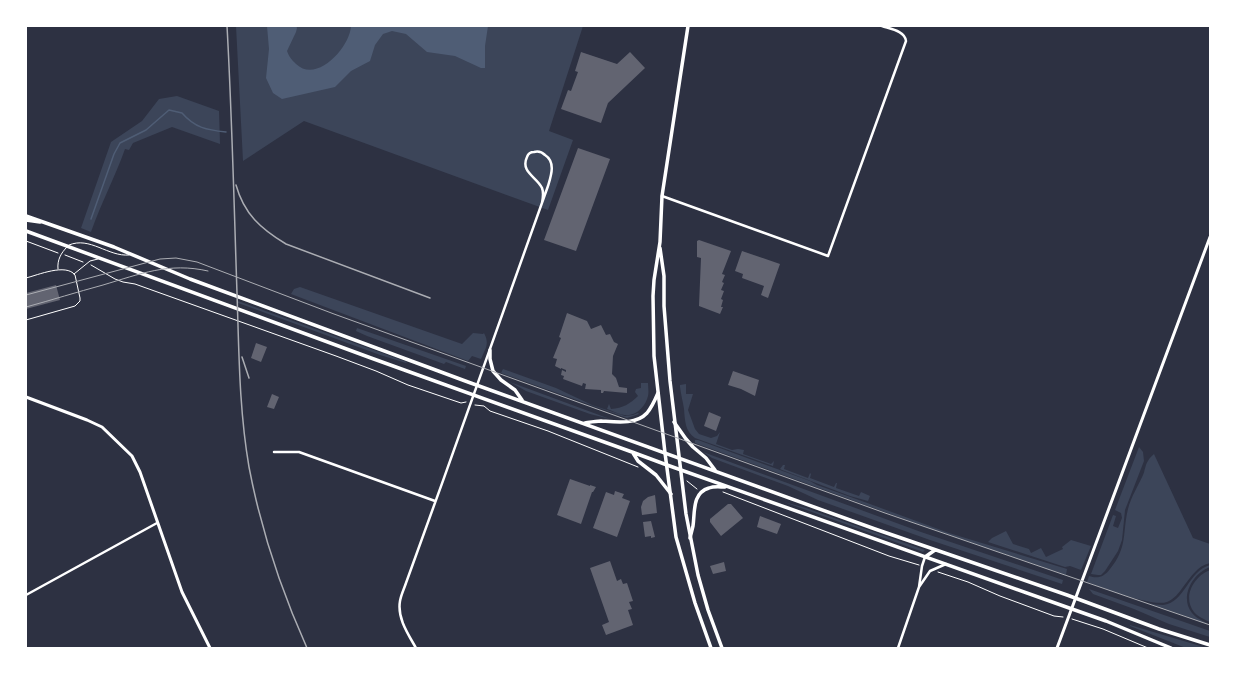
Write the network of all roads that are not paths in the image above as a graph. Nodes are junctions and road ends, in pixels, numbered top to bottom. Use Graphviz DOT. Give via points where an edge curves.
graph roads {
  1 [pos="688,26"];
  2 [pos="882,26"];
  3 [pos="662,196"];
  4 [pos="542,203"];
  5 [pos="26,216"];
  6 [pos="26,220"];
  7 [pos="47,223"];
  8 [pos="26,231"];
  9 [pos="1210,237"];
  10 [pos="660,242"];
  11 [pos="67,246"];
  12 [pos="133,255"];
  13 [pos="102,259"];
  14 [pos="58,270"];
  15 [pos="74,274"];
  16 [pos="26,278"];
  17 [pos="26,320"];
  18 [pos="490,350"];
  19 [pos="477,385"];
  20 [pos="658,393"];
  21 [pos="474,394"];
  22 [pos="26,398"];
  23 [pos="523,401"];
  24 [pos="674,422"];
  25 [pos="583,423"];
  26 [pos="274,452"];
  27 [pos="632,452"];
  28 [pos="664,453"];
  29 [pos="678,458"];
  30 [pos="667,465"];
  31 [pos="680,470"];
  32 [pos="715,471"];
  33 [pos="730,487"];
  34 [pos="671,494"];
  35 [pos="436,501"];
  36 [pos="157,523"];
  37 [pos="690,538"];
  38 [pos="935,550"];
  39 [pos="925,557"];
  40 [pos="946,564"];
  41 [pos="919,587"];
  42 [pos="26,595"];
  43 [pos="1076,599"];
  44 [pos="1072,608"];
  45 [pos="1210,645"];
  46 [pos="210,648"];
  47 [pos="416,648"];
  48 [pos="711,648"];
  49 [pos="722,648"];
  50 [pos="898,648"];
  51 [pos="1057,648"];
  52 [pos="1172,648"];
  1 -- 3 [label="main road"];
  2 -- 3 [label="street" via="898,31 906,37 905,46 828,256"];
  3 -- 10 [label="main road"];
  4 -- 4 [label="street" via="542,188 525,165 528,154 532,152 544,154 552,163"];
  4 -- 18 [label="street"];
  5 -- 7 [label="main road"];
  6 -- 7 [label="main road"];
  7 -- 12 [label="main road"];
  8 -- 11 [label="main road"];
  9 -- 43 [label="street"];
  10 -- 20 [label="main road" via="654,280 653,312"];
  10 -- 24 [label="main road"];
  11 -- 12 [label="lane" via="83,242 112,253"];
  11 -- 13 [label="main road"];
  11 -- 14 [label="lane" via="61,254"];
  12 -- 19 [label="main road" via="190,279"];
  13 -- 15 [label="lane" via="90,261"];
  13 -- 21 [label="main road"];
  14 -- 15 [label="lane"];
  14 -- 16 [label="lane"];
  15 -- 17 [label="lane" via="80,294 78,304"];
  18 -- 19 [label="street"];
  18 -- 23 [label="main road" via="493,371 515,390"];
  19 -- 21 [label="street"];
  19 -- 23 [label="main road"];
  20 -- 25 [label="main road" via="654,404 637,419 624,422"];
  20 -- 28 [label="main road"];
  21 -- 27 [label="main road"];
  21 -- 35 [label="street"];
  22 -- 36 [label="street" via="95,423 111,434 135,461"];
  23 -- 25 [label="main road"];
  24 -- 29 [label="main road"];
  24 -- 32 [label="main road"];
  25 -- 28 [label="main road"];
  26 -- 35 [label="street" via="299,452"];
  27 -- 30 [label="main road"];
  27 -- 34 [label="main road"];
  28 -- 29 [label="main road"];
  28 -- 30 [label="main road"];
  29 -- 31 [label="main road"];
  29 -- 32 [label="main road"];
  30 -- 31 [label="main road"];
  30 -- 34 [label="main road"];
  31 -- 33 [label="main road"];
  31 -- 37 [label="main road"];
  32 -- 38 [label="main road"];
  33 -- 37 [label="main road" via="711,487 701,493 695,505"];
  33 -- 39 [label="main road"];
  34 -- 48 [label="main road" via="676,536"];
  35 -- 47 [label="street" via="400,602 402,620"];
  36 -- 42 [label="street"];
  36 -- 46 [label="street" via="182,592"];
  37 -- 49 [label="main road" via="705,598"];
  38 -- 39 [label="main road"];
  38 -- 43 [label="main road"];
  39 -- 40 [label="main road"];
  39 -- 41 [label="street"];
  40 -- 41 [label="street" via="930,571"];
  40 -- 44 [label="main road"];
  41 -- 50 [label="street"];
  43 -- 44 [label="street"];
  43 -- 45 [label="main road"];
  44 -- 51 [label="street"];
  44 -- 52 [label="main road"];
}
